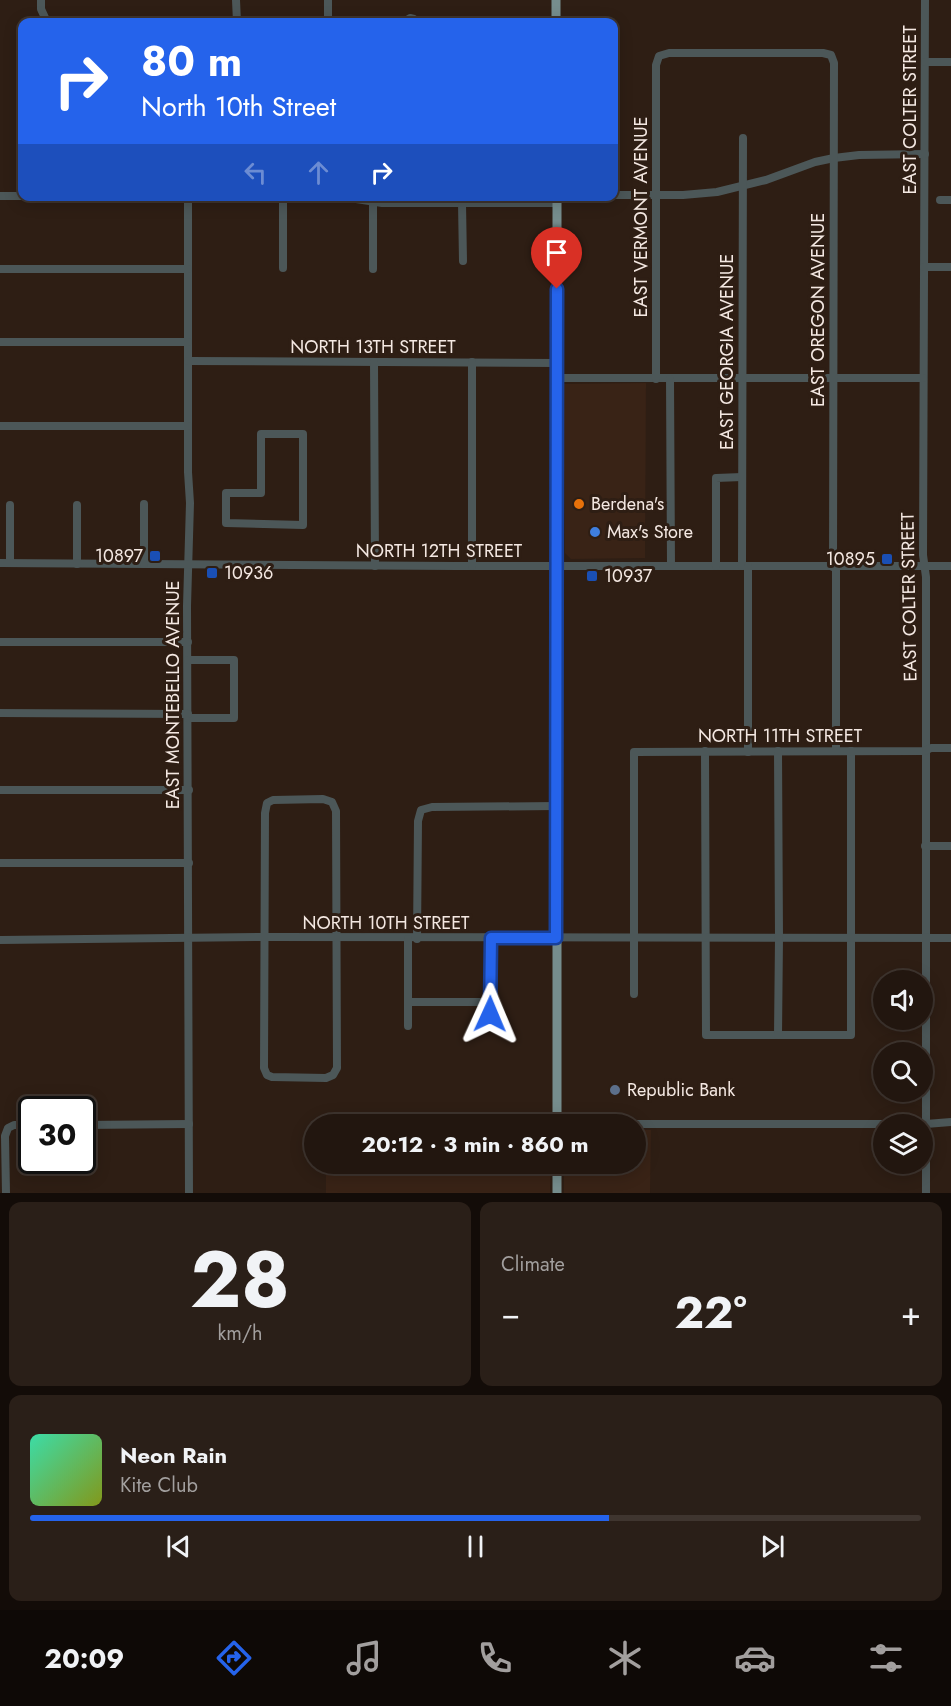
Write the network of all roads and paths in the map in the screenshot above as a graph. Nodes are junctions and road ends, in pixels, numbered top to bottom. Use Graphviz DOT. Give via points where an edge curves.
graph roads {
  1 [pos="41,0"];
  2 [pos="236,0"];
  3 [pos="328,0"];
  4 [pos="556,0"];
  5 [pos="926,0"];
  6 [pos="45,18"];
  7 [pos="237,18"];
  8 [pos="328,18"];
  9 [pos="556,18"];
  10 [pos="659,56"];
  11 [pos="925,62"];
  12 [pos="951,62"];
  13 [pos="743,138"];
  14 [pos="925,154"];
  15 [pos="834,158"];
  16 [pos="743,186"];
  17 [pos="618,195"];
  18 [pos="656,195"];
  19 [pos="0,196"];
  20 [pos="18,196"];
  21 [pos="940,200"];
  22 [pos="951,200"];
  23 [pos="188,201"];
  24 [pos="283,201"];
  25 [pos="367,201"];
  26 [pos="412,201"];
  27 [pos="454,201"];
  28 [pos="525,201"];
  29 [pos="557,201"];
  30 [pos="373,202"];
  31 [pos="462,203"];
  32 [pos="463,261"];
  33 [pos="924,267"];
  34 [pos="951,267"];
  35 [pos="283,268"];
  36 [pos="0,269"];
  37 [pos="188,269"];
  38 [pos="373,269"];
  39 [pos="0,342"];
  40 [pos="188,342"];
  41 [pos="188,361"];
  42 [pos="374,362"];
  43 [pos="472,362"];
  44 [pos="557,363"];
  45 [pos="557,378"];
  46 [pos="742,378"];
  47 [pos="833,378"];
  48 [pos="923,378"];
  49 [pos="656,379"];
  50 [pos="670,379"];
  51 [pos="0,426"];
  52 [pos="188,426"];
  53 [pos="742,477"];
  54 [pos="144,504"];
  55 [pos="10,505"];
  56 [pos="77,505"];
  57 [pos="226,523"];
  58 [pos="0,563"];
  59 [pos="10,563"];
  60 [pos="77,564"];
  61 [pos="144,564"];
  62 [pos="188,565"];
  63 [pos="375,566"];
  64 [pos="472,566"];
  65 [pos="557,566"];
  66 [pos="671,566"];
  67 [pos="716,566"];
  68 [pos="745,566"];
  69 [pos="835,566"];
  70 [pos="924,566"];
  71 [pos="951,566"];
  72 [pos="0,642"];
  73 [pos="188,642"];
  74 [pos="188,660"];
  75 [pos="0,713"];
  76 [pos="188,716"];
  77 [pos="951,748"];
  78 [pos="778,751"];
  79 [pos="836,751"];
  80 [pos="851,751"];
  81 [pos="925,751"];
  82 [pos="705,752"];
  83 [pos="748,752"];
  84 [pos="0,790"];
  85 [pos="189,790"];
  86 [pos="556,806"];
  87 [pos="925,846"];
  88 [pos="951,846"];
  89 [pos="0,862"];
  90 [pos="189,863"];
  91 [pos="189,937"];
  92 [pos="264,937"];
  93 [pos="336,938"];
  94 [pos="491,938"];
  95 [pos="556,938"];
  96 [pos="634,938"];
  97 [pos="706,938"];
  98 [pos="779,938"];
  99 [pos="851,938"];
  100 [pos="925,938"];
  101 [pos="951,938"];
  102 [pos="408,939"];
  103 [pos="417,939"];
  104 [pos="0,940"];
  105 [pos="634,994"];
  106 [pos="408,1002"];
  107 [pos="490,1002"];
  108 [pos="408,1026"];
  109 [pos="490,1027"];
  110 [pos="777,1035"];
  111 [pos="557,1114"];
  112 [pos="926,1114"];
  113 [pos="951,1122"];
  114 [pos="933,1123"];
  115 [pos="189,1124"];
  116 [pos="646,1124"];
  117 [pos="873,1124"];
  118 [pos="18,1125"];
  119 [pos="96,1125"];
  120 [pos="3,1152"];
  121 [pos="557,1174"];
  122 [pos="926,1174"];
  123 [pos="6,1193"];
  124 [pos="189,1193"];
  125 [pos="557,1193"];
  126 [pos="926,1193"];
  1 -- 6 [label="street"];
  2 -- 7 [label="street"];
  3 -- 8 [label="street"];
  4 -- 9 [label="main road"];
  5 -- 11 [label="street, EAST COLTER STREET"];
  10 -- 15 [label="street, EAST OREGON AVENUE" via="831,55"];
  10 -- 18 [label="street, EAST VERMONT AVENUE"];
  11 -- 12 [label="street"];
  11 -- 14 [label="street, EAST COLTER STREET"];
  13 -- 16 [label="street, EAST GEORGIA AVENUE"];
  14 -- 15 [label="street"];
  14 -- 33 [label="street, EAST COLTER STREET"];
  15 -- 16 [label="street"];
  15 -- 47 [label="street, EAST OREGON AVENUE"];
  16 -- 18 [label="street" via="717,192"];
  16 -- 46 [label="street, EAST GEORGIA AVENUE"];
  17 -- 18 [label="street"];
  18 -- 49 [label="street, EAST VERMONT AVENUE"];
  19 -- 20 [label="street"];
  21 -- 22 [label="street"];
  23 -- 37 [label="street, EAST MONTEBELLO AVENUE"];
  24 -- 35 [label="street"];
  25 -- 30 [label="street"];
  26 -- 30 [label="street"];
  27 -- 31 [label="street"];
  28 -- 31 [label="street"];
  29 -- 44 [label="main road"];
  30 -- 38 [label="street"];
  31 -- 32 [label="street"];
  33 -- 34 [label="street"];
  33 -- 48 [label="street, EAST COLTER STREET"];
  36 -- 37 [label="street"];
  37 -- 40 [label="street, EAST MONTEBELLO AVENUE"];
  39 -- 40 [label="street"];
  40 -- 41 [label="street, EAST MONTEBELLO AVENUE"];
  41 -- 42 [label="street, NORTH 13TH STREET"];
  41 -- 52 [label="street, EAST MONTEBELLO AVENUE"];
  42 -- 43 [label="street, NORTH 13TH STREET"];
  42 -- 63 [label="street"];
  43 -- 44 [label="street, NORTH 13TH STREET"];
  43 -- 64 [label="street"];
  44 -- 45 [label="main road"];
  45 -- 49 [label="street"];
  45 -- 65 [label="main road"];
  46 -- 47 [label="street"];
  46 -- 50 [label="street"];
  46 -- 53 [label="street, EAST GEORGIA AVENUE"];
  47 -- 48 [label="street"];
  47 -- 69 [label="street, EAST OREGON AVENUE"];
  48 -- 70 [label="street, EAST COLTER STREET"];
  49 -- 50 [label="street"];
  50 -- 66 [label="street"];
  51 -- 52 [label="street"];
  52 -- 62 [label="street, EAST MONTEBELLO AVENUE"];
  53 -- 67 [label="street" via="716,478"];
  53 -- 68 [label="street, EAST GEORGIA AVENUE"];
  54 -- 61 [label="street"];
  55 -- 59 [label="street"];
  56 -- 60 [label="street"];
  57 -- 57 [label="street" via="226,493 261,493 261,435 303,434 303,525"];
  58 -- 59 [label="street, NORTH 12TH STREET"];
  59 -- 60 [label="street, NORTH 12TH STREET"];
  60 -- 61 [label="street, NORTH 12TH STREET"];
  61 -- 62 [label="street, NORTH 12TH STREET"];
  62 -- 63 [label="street, NORTH 12TH STREET"];
  62 -- 73 [label="street, EAST MONTEBELLO AVENUE"];
  63 -- 64 [label="street, NORTH 12TH STREET"];
  64 -- 65 [label="street, NORTH 12TH STREET"];
  65 -- 66 [label="street, NORTH 12TH STREET"];
  65 -- 86 [label="main road"];
  66 -- 67 [label="street, NORTH 12TH STREET"];
  67 -- 68 [label="street, NORTH 12TH STREET"];
  68 -- 69 [label="street, NORTH 12TH STREET"];
  68 -- 83 [label="street, EAST GEORGIA AVENUE"];
  69 -- 70 [label="street, NORTH 12TH STREET"];
  69 -- 79 [label="street, EAST OREGON AVENUE"];
  70 -- 71 [label="street, NORTH 12TH STREET"];
  70 -- 81 [label="street, EAST COLTER STREET"];
  72 -- 73 [label="street"];
  73 -- 74 [label="street, EAST MONTEBELLO AVENUE"];
  74 -- 76 [label="street, EAST MONTEBELLO AVENUE"];
  74 -- 76 [label="street" via="234,660 234,718"];
  75 -- 76 [label="street"];
  76 -- 85 [label="street, EAST MONTEBELLO AVENUE"];
  77 -- 81 [label="street, NORTH 11TH STREET"];
  78 -- 79 [label="street, NORTH 11TH STREET"];
  78 -- 83 [label="street, NORTH 11TH STREET"];
  78 -- 98 [label="street"];
  79 -- 80 [label="street, NORTH 11TH STREET"];
  80 -- 81 [label="street, NORTH 11TH STREET"];
  80 -- 99 [label="street"];
  81 -- 87 [label="street, EAST COLTER STREET"];
  82 -- 83 [label="street, NORTH 11TH STREET"];
  82 -- 96 [label="street, NORTH 11TH STREET" via="634,752"];
  82 -- 97 [label="street"];
  84 -- 85 [label="street"];
  85 -- 90 [label="street, EAST MONTEBELLO AVENUE"];
  86 -- 95 [label="main road"];
  86 -- 103 [label="street" via="421,810"];
  87 -- 88 [label="street"];
  87 -- 100 [label="street, EAST COLTER STREET"];
  89 -- 90 [label="street"];
  90 -- 91 [label="street, EAST MONTEBELLO AVENUE"];
  91 -- 92 [label="street, NORTH 10TH STREET"];
  91 -- 104 [label="street, NORTH 10TH STREET"];
  91 -- 115 [label="street, EAST MONTEBELLO AVENUE"];
  92 -- 93 [label="street, NORTH 10TH STREET"];
  92 -- 93 [label="street" via="267,803 323,799 332,802 336,811"];
  92 -- 93 [label="street" via="267,1075 326,1078 337,1068"];
  93 -- 102 [label="street, NORTH 10TH STREET"];
  94 -- 95 [label="street, NORTH 10TH STREET"];
  94 -- 103 [label="street, NORTH 10TH STREET"];
  94 -- 107 [label="street"];
  95 -- 96 [label="street, NORTH 10TH STREET"];
  95 -- 111 [label="main road"];
  96 -- 97 [label="street, NORTH 10TH STREET"];
  96 -- 105 [label="street"];
  97 -- 98 [label="street, NORTH 10TH STREET"];
  97 -- 110 [label="street" via="706,1035"];
  98 -- 99 [label="street, NORTH 10TH STREET"];
  98 -- 110 [label="street"];
  99 -- 100 [label="street, NORTH 10TH STREET"];
  99 -- 110 [label="street" via="851,1035"];
  100 -- 101 [label="street, NORTH 10TH STREET"];
  100 -- 112 [label="street, EAST COLTER STREET"];
  102 -- 103 [label="street, NORTH 10TH STREET"];
  102 -- 106 [label="street"];
  106 -- 107 [label="street"];
  106 -- 108 [label="street"];
  107 -- 109 [label="street"];
  113 -- 114 [label="street"];
  115 -- 119 [label="street"];
  115 -- 124 [label="street, EAST MONTEBELLO AVENUE"];
  116 -- 117 [label="street"];
  118 -- 120 [label="street" via="8,1128"];
  120 -- 123 [label="street"];
  121 -- 125 [label="main road"];
  122 -- 126 [label="street, EAST COLTER STREET"];
}
